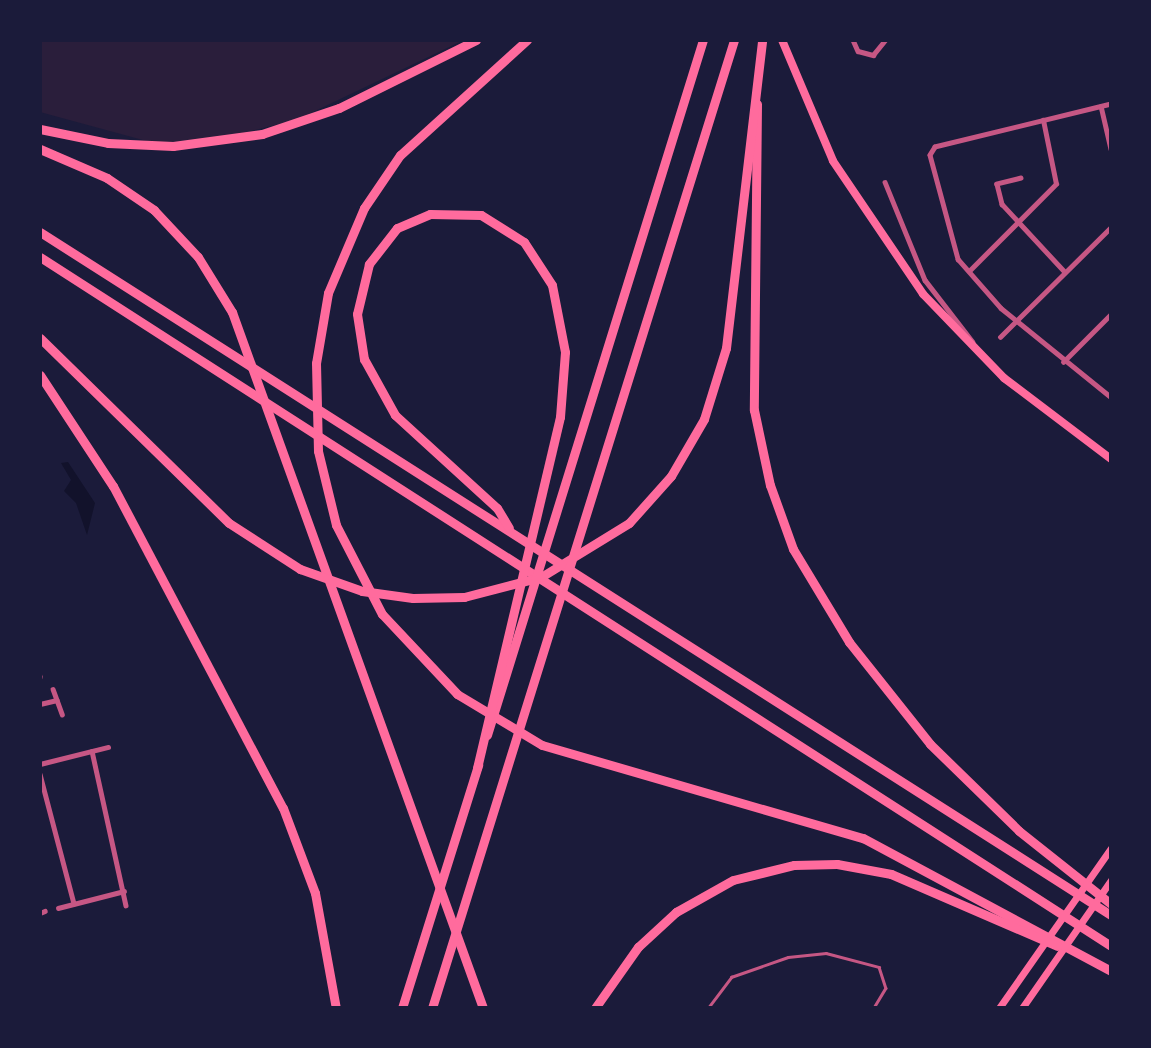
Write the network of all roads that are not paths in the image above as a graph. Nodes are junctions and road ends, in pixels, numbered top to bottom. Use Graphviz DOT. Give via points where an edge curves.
graph roads {
  1 [pos="476,40"];
  2 [pos="527,40"];
  3 [pos="703,40"];
  4 [pos="734,40"];
  5 [pos="762,40"];
  6 [pos="782,40"];
  7 [pos="853,40"];
  8 [pos="885,40"];
  9 [pos="756,77"];
  10 [pos="1111,104"];
  11 [pos="1101,106"];
  12 [pos="1043,120"];
  13 [pos="40,129"];
  14 [pos="40,149"];
  15 [pos="1111,149"];
  16 [pos="1021,178"];
  17 [pos="885,182"];
  18 [pos="1017,223"];
  19 [pos="1111,227"];
  20 [pos="40,232"];
  21 [pos="1105,232"];
  22 [pos="1111,239"];
  23 [pos="40,257"];
  24 [pos="969,271"];
  25 [pos="1064,271"];
  26 [pos="1111,314"];
  27 [pos="1018,317"];
  28 [pos="1000,337"];
  29 [pos="40,338"];
  30 [pos="973,349"];
  31 [pos="1063,362"];
  32 [pos="40,375"];
  33 [pos="1111,397"];
  34 [pos="1111,459"];
  35 [pos="509,530"];
  36 [pos="53,688"];
  37 [pos="57,700"];
  38 [pos="40,704"];
  39 [pos="62,714"];
  40 [pos="108,747"];
  41 [pos="92,751"];
  42 [pos="40,764"];
  43 [pos="477,768"];
  44 [pos="40,774"];
  45 [pos="1111,848"];
  46 [pos="1111,880"];
  47 [pos="124,891"];
  48 [pos="74,904"];
  49 [pos="1111,904"];
  50 [pos="126,905"];
  51 [pos="58,908"];
  52 [pos="1111,915"];
  53 [pos="1111,946"];
  54 [pos="1085,957"];
  55 [pos="1111,971"];
  56 [pos="336,1008"];
  57 [pos="402,1008"];
  58 [pos="432,1008"];
  59 [pos="483,1008"];
  60 [pos="596,1008"];
  61 [pos="708,1008"];
  62 [pos="874,1008"];
  63 [pos="999,1008"];
  64 [pos="1022,1008"];
  1 -- 13 [label="highway" via="339,108 242,138 135,145"];
  2 -- 54 [label="highway" via="439,114 384,177 344,248 316,363 323,477 336,525 369,593 415,655 457,694 542,745 863,838"];
  3 -- 43 [label="highway"];
  4 -- 58 [label="highway"];
  5 -- 9 [label="highway"];
  6 -- 30 [label="main road" via="860,207"];
  7 -- 8 [label="street" via="858,51 873,55"];
  9 -- 29 [label="highway" via="717,386 687,452 646,506 564,567 464,597 362,591 299,569 250,540"];
  9 -- 49 [label="highway" via="753,388 770,485 793,549 849,642 930,744 1019,831"];
  10 -- 11 [label="street"];
  11 -- 12 [label="street"];
  11 -- 15 [label="street"];
  12 -- 18 [label="street" via="1056,184"];
  12 -- 24 [label="street" via="932,150 949,238"];
  14 -- 59 [label="highway" via="107,178 154,210 198,257 232,312"];
  16 -- 18 [label="street" via="1000,183 1002,204"];
  17 -- 30 [label="street" via="925,281 970,334"];
  18 -- 24 [label="street"];
  18 -- 25 [label="street"];
  19 -- 21 [label="street"];
  20 -- 35 [label="highway"];
  21 -- 22 [label="street"];
  21 -- 25 [label="street"];
  23 -- 53 [label="highway"];
  24 -- 27 [label="street" via="1001,308"];
  25 -- 27 [label="street"];
  26 -- 31 [label="street"];
  27 -- 28 [label="street"];
  27 -- 31 [label="street"];
  30 -- 34 [label="main road" via="1032,402"];
  31 -- 33 [label="street"];
  32 -- 56 [label="highway" via="113,486 283,808 320,912"];
  35 -- 43 [label="highway" via="497,508 395,415 364,359 357,314 369,264 397,229 430,214 481,215 524,242 552,285 564,338 559,417"];
  35 -- 52 [label="highway"];
  36 -- 37 [label="street"];
  37 -- 38 [label="street"];
  37 -- 39 [label="street"];
  40 -- 41 [label="street"];
  41 -- 42 [label="street"];
  41 -- 47 [label="street"];
  43 -- 57 [label="highway"];
  44 -- 48 [label="street"];
  45 -- 63 [label="main road"];
  46 -- 64 [label="main road"];
  47 -- 48 [label="street"];
  47 -- 50 [label="street"];
  48 -- 51 [label="street"];
  54 -- 55 [label="highway"];
  54 -- 60 [label="highway" via="891,874 837,864 794,865 733,880 676,912 638,947"];
  61 -- 62 [label="lane" via="731,977 788,957 825,953 879,967 886,988"];
}
